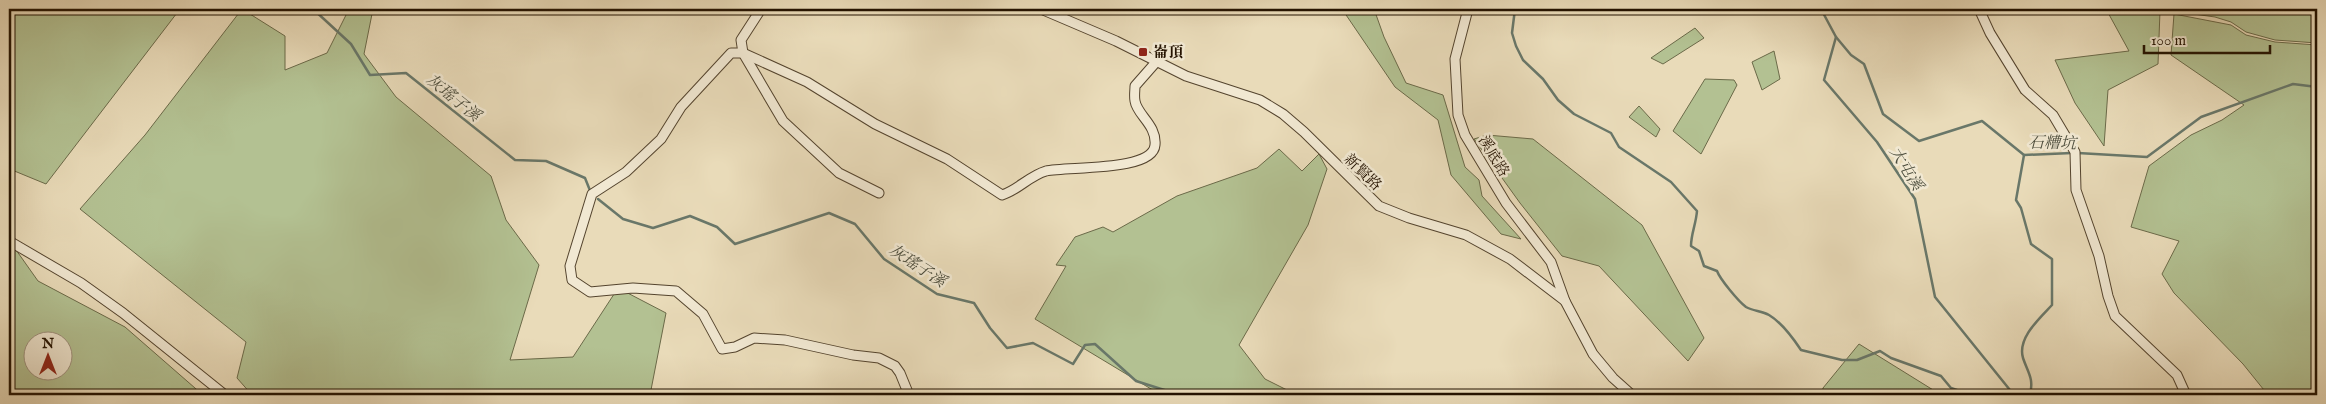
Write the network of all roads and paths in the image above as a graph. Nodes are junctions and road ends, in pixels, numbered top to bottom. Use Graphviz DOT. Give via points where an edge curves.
graph roads {
  1 [pos="762,9"];
  2 [pos="1041,9"];
  3 [pos="1468,9"];
  4 [pos="1979,9"];
  5 [pos="743,53"];
  6 [pos="1157,61"];
  7 [pos="879,193"];
  8 [pos="9,241"];
  9 [pos="1565,301"];
  10 [pos="225,395"];
  11 [pos="909,395"];
  12 [pos="1632,395"];
  13 [pos="2186,395"];
  1 -- 5 [label="street" via="742,40"];
  2 -- 6 [label="street, 新賢路"];
  3 -- 9 [label="street, 溪底路" via="1455,59 1458,115 1465,135 1506,203 1551,262"];
  4 -- 13 [label="street" via="2025,90 2052,115 2075,152 2076,190 2115,316 2177,375"];
  5 -- 6 [label="street" via="807,82 875,124 947,159 1002,195 1046,171 1133,163 1148,156 1155,148 1155,136 1135,103 1135,86"];
  5 -- 7 [label="street" via="783,121 839,173"];
  5 -- 11 [label="street" via="731,53 681,107 661,139 626,172 592,194 570,266 572,280 590,292 633,288 676,291 703,314 722,349 754,338 785,340 879,358 900,373"];
  6 -- 9 [label="street, 新賢路" via="1186,76 1260,100 1304,132 1379,206 1466,235 1510,259"];
  8 -- 10 [label="street" via="81,283"];
  9 -- 12 [label="street, 新賢路" via="1593,354"];
}
